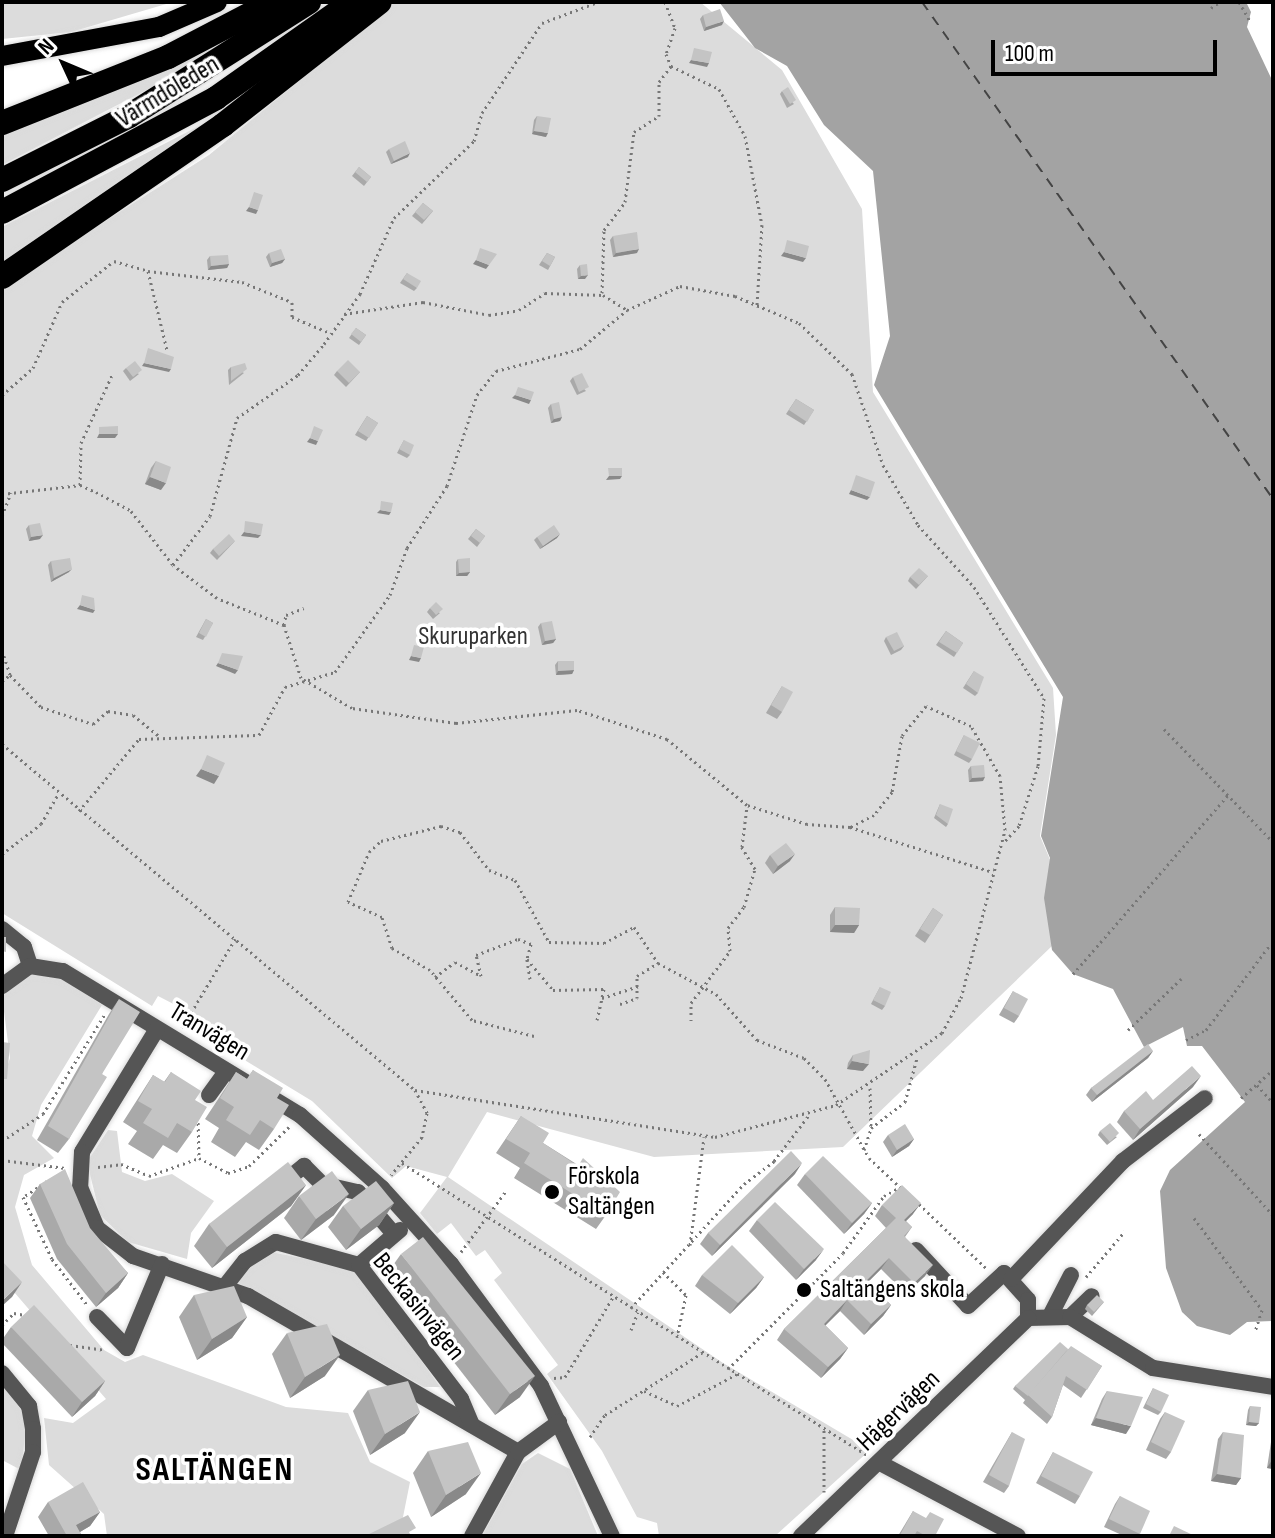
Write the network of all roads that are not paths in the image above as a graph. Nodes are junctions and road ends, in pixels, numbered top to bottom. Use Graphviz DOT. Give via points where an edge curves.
graph roads {
  1 [pos="217,2"];
  2 [pos="273,2"];
  3 [pos="309,2"];
  4 [pos="352,2"];
  5 [pos="380,2"];
  6 [pos="68,44"];
  7 [pos="2,45"];
  8 [pos="2,56"];
  9 [pos="2,123"];
  10 [pos="2,180"];
  11 [pos="2,212"];
  12 [pos="2,277"];
  13 [pos="2,929"];
  14 [pos="30,966"];
  15 [pos="2,986"];
  16 [pos="157,1029"];
  17 [pos="226,1072"];
  18 [pos="209,1095"];
  19 [pos="1205,1098"];
  20 [pos="284,1182"];
  21 [pos="412,1219"];
  22 [pos="394,1234"];
  23 [pos="914,1249"];
  24 [pos="162,1264"];
  25 [pos="359,1265"];
  26 [pos="1005,1279"];
  27 [pos="226,1285"];
  28 [pos="1050,1316"];
  29 [pos="97,1317"];
  30 [pos="1070,1317"];
  31 [pos="1028,1318"];
  32 [pos="2,1373"];
  33 [pos="1273,1387"];
  34 [pos="559,1422"];
  35 [pos="472,1425"];
  36 [pos="518,1452"];
  37 [pos="875,1460"];
  38 [pos="4,1535"];
  39 [pos="472,1536"];
  40 [pos="612,1536"];
  41 [pos="801,1536"];
  42 [pos="1018,1536"];
  1 -- 6 [label="main road" via="159,27"];
  2 -- 9 [label="highway" via="168,57"];
  3 -- 10 [label="highway, Värmdöleden" via="129,116"];
  4 -- 11 [label="highway, Värmdöleden" via="204,105"];
  5 -- 12 [label="highway" via="223,125"];
  6 -- 7 [label="main road"];
  6 -- 8 [label="main road"];
  13 -- 14 [label="street" via="24,947"];
  14 -- 15 [label="street"];
  14 -- 16 [label="street, Tranvägen" via="63,971"];
  16 -- 17 [label="street, Tranvägen"];
  16 -- 24 [label="street, Beckasinvägen" via="87,1140 74,1170 97,1228 133,1256"];
  17 -- 18 [label="street"];
  17 -- 21 [label="street, Tranvägen" via="300,1115"];
  19 -- 26 [label="street" via="1123,1161"];
  20 -- 22 [label="street" via="304,1166 322,1184 358,1192"];
  21 -- 22 [label="street"];
  21 -- 34 [label="street, Tranvägen" via="541,1386"];
  22 -- 25 [label="street"];
  23 -- 26 [label="street" via="968,1306"];
  24 -- 27 [label="street, Beckasinvägen"];
  24 -- 29 [label="street" via="127,1348"];
  25 -- 27 [label="street, Beckasinvägen" via="276,1242 248,1258"];
  25 -- 35 [label="street, Beckasinvägen" via="461,1399"];
  26 -- 31 [label="street" via="1028,1300"];
  27 -- 35 [label="street, Beckasinvägen"];
  28 -- 30 [label="street"];
  28 -- 30 [label="street" via="1081,1285"];
  28 -- 31 [label="street"];
  30 -- 33 [label="street" via="1153,1368"];
  31 -- 37 [label="street, Hägervägen"];
  32 -- 38 [label="street" via="29,1406 33,1440"];
  34 -- 36 [label="street"];
  34 -- 40 [label="street, Tranvägen"];
  35 -- 36 [label="street, Beckasinvägen"];
  36 -- 39 [label="street"];
  37 -- 41 [label="street, Hägervägen"];
  37 -- 42 [label="street"];
}
